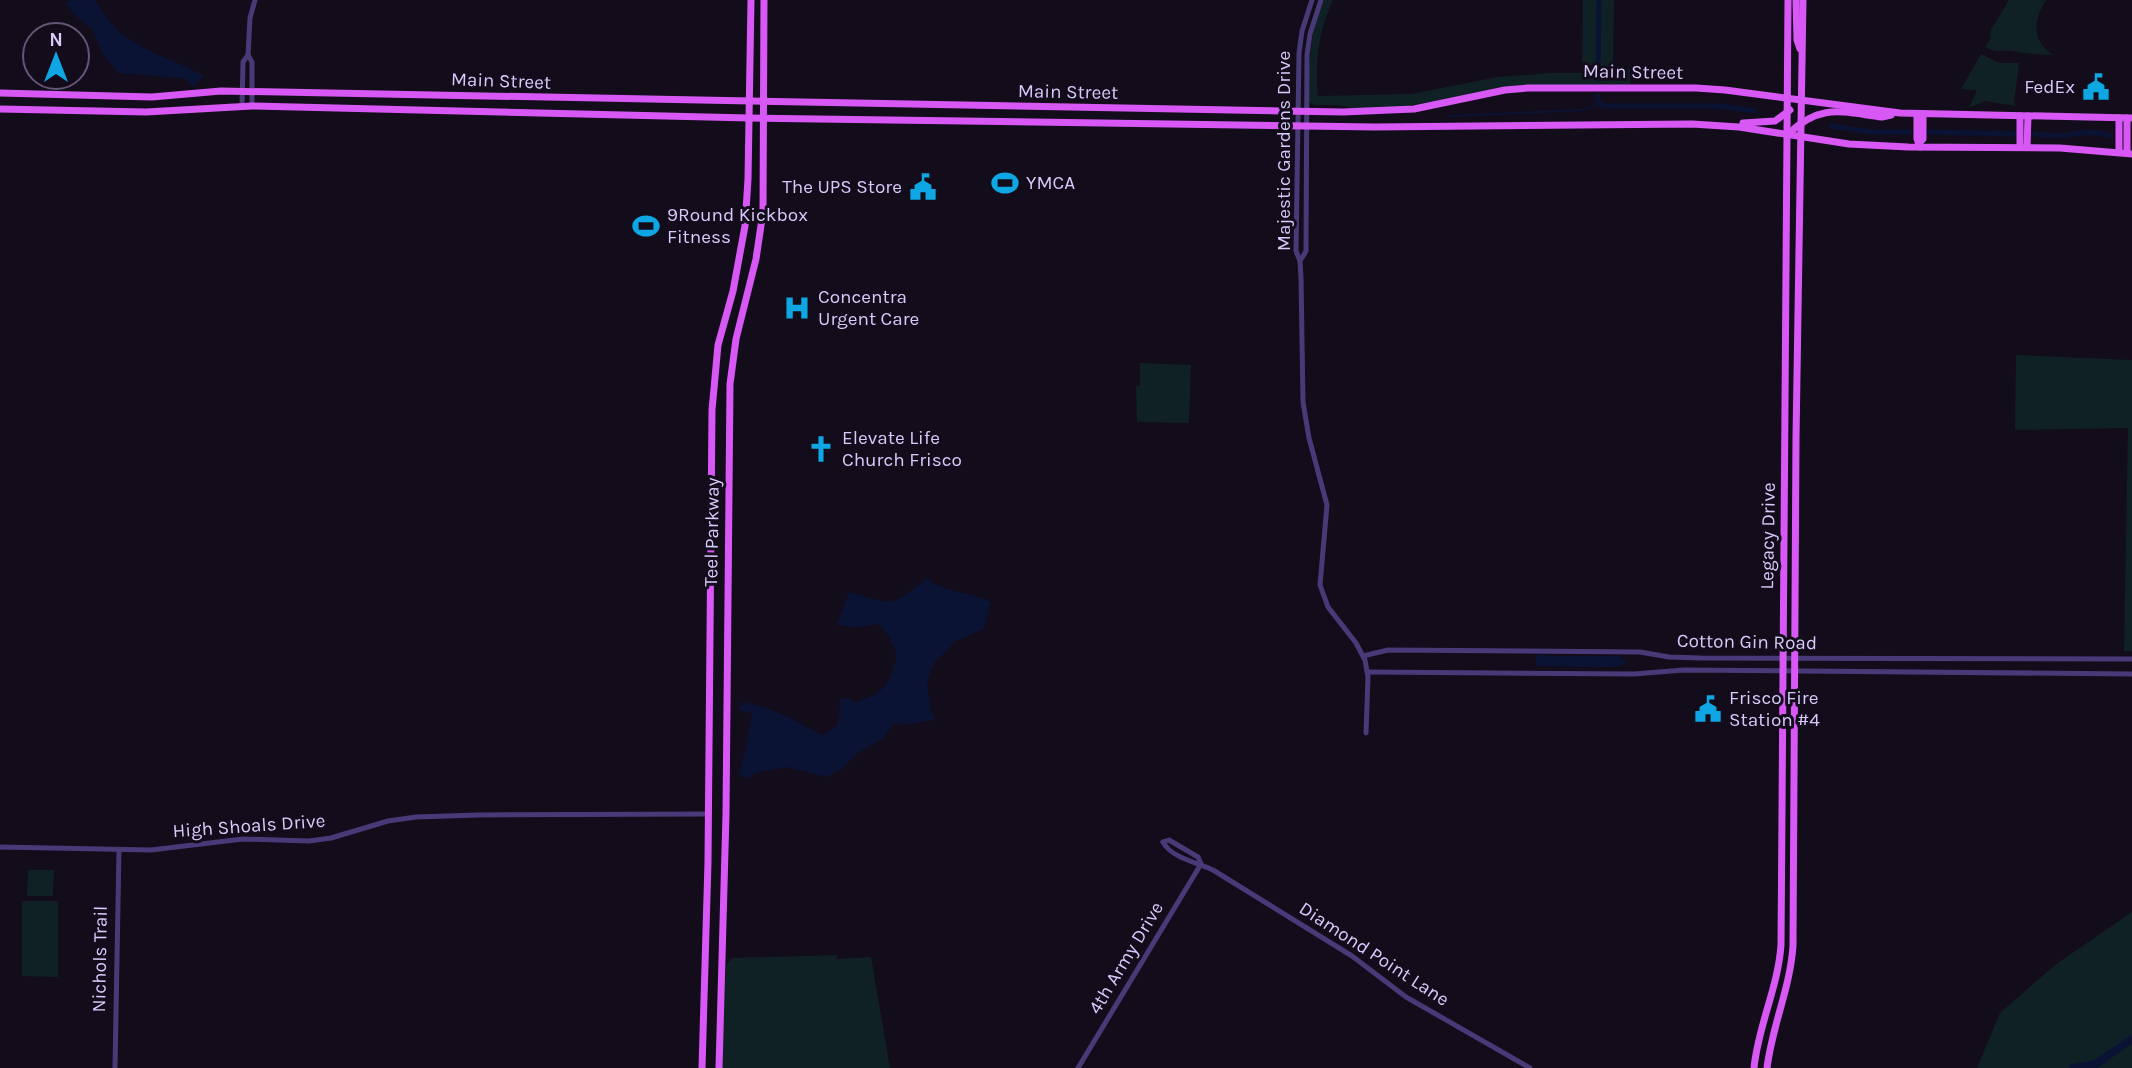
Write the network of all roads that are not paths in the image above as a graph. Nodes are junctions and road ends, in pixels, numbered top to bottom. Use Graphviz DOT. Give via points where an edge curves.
graph roads {
  1 [pos="255,0"];
  2 [pos="751,0"];
  3 [pos="764,0"];
  4 [pos="1312,0"];
  5 [pos="1321,0"];
  6 [pos="1788,0"];
  7 [pos="1796,0"];
  8 [pos="1803,0"];
  9 [pos="248,55"];
  10 [pos="1803,56"];
  11 [pos="243,92"];
  12 [pos="252,92"];
  13 [pos="0,93"];
  14 [pos="535,98"];
  15 [pos="632,99"];
  16 [pos="1789,99"];
  17 [pos="1802,100"];
  18 [pos="749,102"];
  19 [pos="764,102"];
  20 [pos="866,104"];
  21 [pos="242,106"];
  22 [pos="252,106"];
  23 [pos="0,109"];
  24 [pos="1197,110"];
  25 [pos="1789,111"];
  26 [pos="1303,112"];
  27 [pos="1900,113"];
  28 [pos="534,114"];
  29 [pos="1920,114"];
  30 [pos="632,115"];
  31 [pos="2024,116"];
  32 [pos="749,118"];
  33 [pos="764,118"];
  34 [pos="2126,118"];
  35 [pos="865,120"];
  36 [pos="1802,121"];
  37 [pos="1197,124"];
  38 [pos="1692,124"];
  39 [pos="1303,126"];
  40 [pos="1788,134"];
  41 [pos="1802,136"];
  42 [pos="1920,144"];
  43 [pos="2024,147"];
  44 [pos="2126,153"];
  45 [pos="1297,200"];
  46 [pos="1307,200"];
  47 [pos="746,214"];
  48 [pos="762,216"];
  49 [pos="1787,235"];
  50 [pos="1800,236"];
  51 [pos="1300,261"];
  52 [pos="733,291"];
  53 [pos="749,294"];
  54 [pos="1786,338"];
  55 [pos="1798,338"];
  56 [pos="1785,437"];
  57 [pos="1796,438"];
  58 [pos="711,512"];
  59 [pos="727,512"];
  60 [pos="1796,531"];
  61 [pos="1784,532"];
  62 [pos="1363,656"];
  63 [pos="1701,658"];
  64 [pos="1732,658"];
  65 [pos="1900,658"];
  66 [pos="1783,659"];
  67 [pos="1795,659"];
  68 [pos="2066,659"];
  69 [pos="2132,659"];
  70 [pos="1701,671"];
  71 [pos="1732,671"];
  72 [pos="1367,672"];
  73 [pos="1783,672"];
  74 [pos="1795,672"];
  75 [pos="1900,672"];
  76 [pos="2066,674"];
  77 [pos="2132,674"];
  78 [pos="710,684"];
  79 [pos="727,685"];
  80 [pos="1366,733"];
  81 [pos="709,814"];
  82 [pos="0,847"];
  83 [pos="119,850"];
  84 [pos="1201,864"];
  85 [pos="703,1067"];
  86 [pos="115,1068"];
  87 [pos="719,1068"];
  88 [pos="1077,1068"];
  89 [pos="1530,1068"];
  90 [pos="1754,1068"];
  91 [pos="1767,1068"];
  1 -- 9 [label="street"];
  2 -- 18 [label="main road, Teel Parkway"];
  3 -- 19 [label="main road, Teel Parkway"];
  4 -- 26 [label="street, Majestic Gardens Drive" via="1300,41"];
  5 -- 26 [label="street, Majestic Gardens Drive" via="1310,34"];
  6 -- 16 [label="main road, Legacy Drive"];
  7 -- 10 [label="main road" via="1797,40"];
  8 -- 10 [label="main road, Legacy Drive"];
  9 -- 11 [label="street" via="243,62"];
  9 -- 12 [label="street"];
  10 -- 17 [label="main road, Legacy Drive"];
  11 -- 12 [label="main road, Main Street"];
  11 -- 13 [label="main road, Main Street" via="152,97"];
  11 -- 21 [label="street"];
  12 -- 14 [label="main road, Main Street"];
  12 -- 22 [label="street"];
  14 -- 15 [label="main road, Main Street"];
  14 -- 28 [label="main road"];
  15 -- 18 [label="main road, Main Street"];
  15 -- 30 [label="main road"];
  16 -- 17 [label="main road, Main Street"];
  16 -- 25 [label="main road, Legacy Drive"];
  16 -- 26 [label="main road, Main Street" via="1696,88 1556,87 1505,90 1404,110"];
  17 -- 25 [label="main road"];
  17 -- 27 [label="main road, Main Street"];
  17 -- 36 [label="main road, Legacy Drive"];
  18 -- 19 [label="main road, Main Street"];
  18 -- 32 [label="main road, Teel Parkway"];
  19 -- 20 [label="main road, Main Street"];
  19 -- 33 [label="main road, Teel Parkway"];
  20 -- 24 [label="main road, Main Street"];
  20 -- 35 [label="main road"];
  21 -- 22 [label="main road, Main Street"];
  21 -- 23 [label="main road, Main Street" via="146,112"];
  22 -- 28 [label="main road, Main Street"];
  24 -- 26 [label="main road, Main Street"];
  24 -- 37 [label="main road"];
  25 -- 38 [label="main road" via="1767,123 1706,120"];
  25 -- 40 [label="main road, Legacy Drive"];
  26 -- 39 [label="street, Majestic Gardens Drive"];
  27 -- 29 [label="main road, Main Street"];
  27 -- 36 [label="main road" via="1882,117 1823,112"];
  28 -- 30 [label="main road, Main Street"];
  29 -- 31 [label="main road, Main Street"];
  29 -- 42 [label="main road"];
  30 -- 32 [label="main road, Main Street"];
  31 -- 34 [label="main road, Main Street"];
  31 -- 43 [label="main road"];
  32 -- 33 [label="main road, Main Street"];
  32 -- 47 [label="main road, Teel Parkway"];
  33 -- 35 [label="main road, Main Street"];
  33 -- 48 [label="main road, Teel Parkway"];
  34 -- 44 [label="main road"];
  35 -- 37 [label="main road, Main Street"];
  36 -- 40 [label="main road"];
  36 -- 41 [label="main road, Legacy Drive"];
  37 -- 39 [label="main road, Main Street"];
  38 -- 39 [label="main road, Main Street"];
  38 -- 40 [label="main road, Main Street"];
  39 -- 45 [label="street, Majestic Gardens Drive"];
  39 -- 46 [label="street, Majestic Gardens Drive"];
  40 -- 41 [label="main road, Main Street"];
  40 -- 49 [label="main road, Legacy Drive"];
  41 -- 42 [label="main road, Main Street" via="1849,144"];
  41 -- 50 [label="main road, Legacy Drive"];
  42 -- 43 [label="main road, Main Street"];
  43 -- 44 [label="main road, Main Street"];
  45 -- 46 [label="street"];
  45 -- 51 [label="street, Majestic Gardens Drive" via="1296,251"];
  46 -- 51 [label="street, Majestic Gardens Drive" via="1306,251"];
  47 -- 48 [label="main road"];
  47 -- 52 [label="main road, Teel Parkway"];
  48 -- 53 [label="main road, Teel Parkway"];
  49 -- 50 [label="main road"];
  49 -- 54 [label="main road, Legacy Drive"];
  50 -- 55 [label="main road, Legacy Drive"];
  51 -- 62 [label="street, Majestic Gardens Drive" via="1303,402 1326,505 1320,585 1331,611"];
  52 -- 53 [label="main road"];
  52 -- 58 [label="main road, Teel Parkway" via="713,382"];
  53 -- 59 [label="main road, Teel Parkway" via="730,384"];
  54 -- 55 [label="main road"];
  54 -- 56 [label="main road, Legacy Drive"];
  55 -- 57 [label="main road, Legacy Drive"];
  56 -- 57 [label="main road"];
  56 -- 61 [label="main road, Legacy Drive"];
  57 -- 60 [label="main road, Legacy Drive"];
  58 -- 59 [label="main road"];
  58 -- 78 [label="main road, Teel Parkway"];
  59 -- 79 [label="main road, Teel Parkway"];
  60 -- 61 [label="main road"];
  60 -- 67 [label="main road, Legacy Drive"];
  61 -- 66 [label="main road, Legacy Drive"];
  62 -- 63 [label="street, Cotton Gin Road" via="1388,650 1640,652"];
  62 -- 72 [label="street, Majestic Gardens Drive"];
  63 -- 64 [label="street, Cotton Gin Road"];
  63 -- 70 [label="street"];
  64 -- 66 [label="street, Cotton Gin Road"];
  64 -- 71 [label="street"];
  65 -- 67 [label="street, Cotton Gin Road"];
  65 -- 68 [label="street, Cotton Gin Road"];
  65 -- 75 [label="street"];
  66 -- 67 [label="street, Cotton Gin Road"];
  66 -- 73 [label="main road, Legacy Drive"];
  67 -- 74 [label="main road, Legacy Drive"];
  68 -- 69 [label="street, Cotton Gin Road"];
  68 -- 76 [label="street"];
  70 -- 71 [label="street, Cotton Gin Road"];
  70 -- 72 [label="street, Cotton Gin Road"];
  71 -- 73 [label="street, Cotton Gin Road"];
  72 -- 80 [label="street, Majestic Gardens Drive"];
  73 -- 74 [label="street, Cotton Gin Road"];
  73 -- 90 [label="main road, Legacy Drive" via="1780,955"];
  74 -- 75 [label="street, Cotton Gin Road"];
  74 -- 91 [label="main road, Legacy Drive" via="1792,958"];
  75 -- 76 [label="street, Cotton Gin Road"];
  76 -- 77 [label="street, Cotton Gin Road"];
  78 -- 79 [label="main road"];
  78 -- 81 [label="main road, Teel Parkway"];
  79 -- 87 [label="main road, Teel Parkway"];
  81 -- 83 [label="street, High Shoals Drive" via="416,817 309,841 243,839"];
  81 -- 85 [label="main road, Teel Parkway"];
  82 -- 83 [label="street, High Shoals Drive"];
  83 -- 86 [label="street, Nichols Trail"];
  84 -- 84 [label="street, Diamond Point Lane" via="1198,857 1169,840 1163,842"];
  84 -- 88 [label="street, 4th Army Drive"];
  84 -- 89 [label="street, Diamond Point Lane" via="1352,956 1406,997"];
  85 -- 87 [label="main road"];
}
